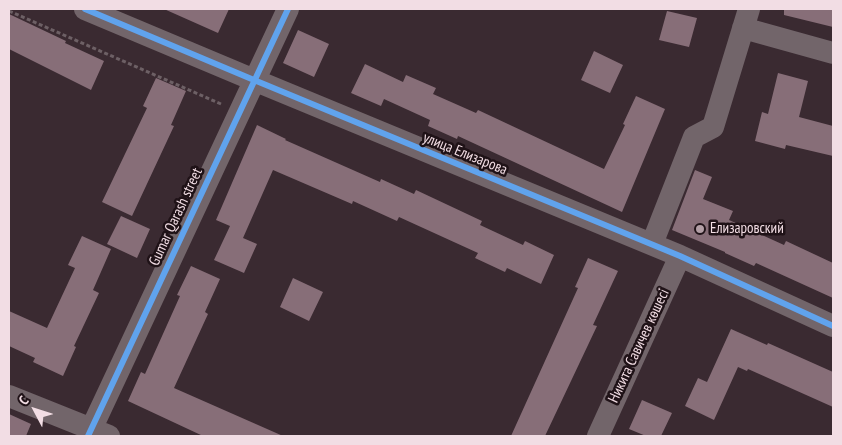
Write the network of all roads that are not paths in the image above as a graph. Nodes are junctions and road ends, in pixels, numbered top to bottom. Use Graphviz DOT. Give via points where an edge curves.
graph roads {
  1 [pos="85,9"];
  2 [pos="288,9"];
  3 [pos="746,18"];
  4 [pos="833,53"];
  5 [pos="254,80"];
  6 [pos="652,244"];
  7 [pos="680,256"];
  8 [pos="833,326"];
  9 [pos="9,396"];
  10 [pos="96,434"];
  11 [pos="598,436"];
  1 -- 5 [label="street, улица Елизарова"];
  2 -- 5 [label="street, Gumar Qarash street"];
  3 -- 4 [label="street"];
  3 -- 6 [label="street" via="713,127 694,137"];
  5 -- 6 [label="street, улица Елизарова"];
  5 -- 10 [label="street, Gumar Qarash street"];
  6 -- 7 [label="street, улица Елизарова"];
  7 -- 8 [label="street, улица Елизарова"];
  7 -- 11 [label="street, Никита Савичев көшесі"];
  9 -- 10 [label="street"];
}
